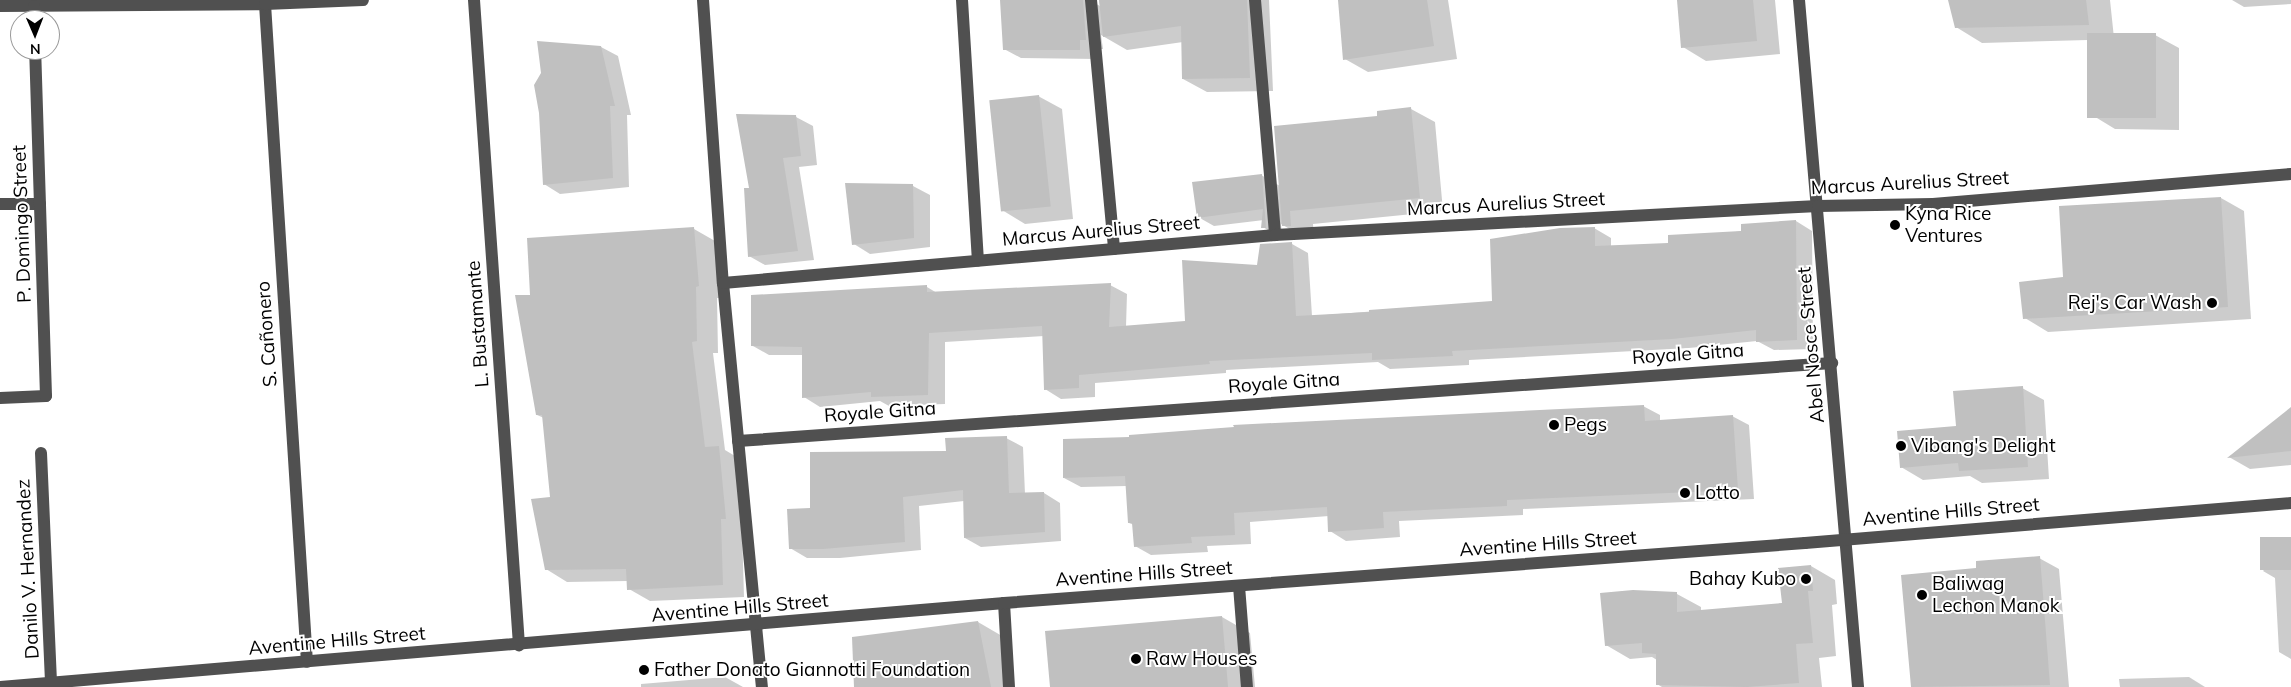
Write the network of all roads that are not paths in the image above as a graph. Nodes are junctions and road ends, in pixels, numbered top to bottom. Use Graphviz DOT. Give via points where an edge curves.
graph roads {
  1 [pos="363,0"];
  2 [pos="474,0"];
  3 [pos="703,0"];
  4 [pos="962,0"];
  5 [pos="1091,0"];
  6 [pos="1255,0"];
  7 [pos="1799,0"];
  8 [pos="265,4"];
  9 [pos="0,6"];
  10 [pos="34,6"];
  11 [pos="34,10"];
  12 [pos="35,60"];
  13 [pos="2291,174"];
  14 [pos="0,204"];
  15 [pos="40,204"];
  16 [pos="1818,206"];
  17 [pos="1275,235"];
  18 [pos="1114,249"];
  19 [pos="978,261"];
  20 [pos="723,283"];
  21 [pos="1832,362"];
  22 [pos="0,398"];
  23 [pos="738,441"];
  24 [pos="41,453"];
  25 [pos="2291,503"];
  26 [pos="1845,540"];
  27 [pos="1239,586"];
  28 [pos="1004,604"];
  29 [pos="756,625"];
  30 [pos="519,645"];
  31 [pos="307,662"];
  32 [pos="52,683"];
  33 [pos="0,687"];
  34 [pos="762,687"];
  35 [pos="1009,687"];
  36 [pos="1247,687"];
  37 [pos="1858,687"];
  1 -- 8 [label="street"];
  2 -- 30 [label="street, L. Bustamante"];
  3 -- 20 [label="street"];
  4 -- 19 [label="street"];
  5 -- 18 [label="street"];
  6 -- 17 [label="street"];
  7 -- 16 [label="street, Abel Nosce Street"];
  8 -- 10 [label="street"];
  8 -- 31 [label="street, S. Cañonero"];
  9 -- 10 [label="street"];
  10 -- 11 [label="street"];
  12 -- 15 [label="street, P. Domingo Street"];
  13 -- 16 [label="street, Marcus Aurelius Street" via="1933,204"];
  14 -- 15 [label="street"];
  15 -- 22 [label="street, P. Domingo Street" via="46,396"];
  16 -- 17 [label="street, Marcus Aurelius Street"];
  16 -- 21 [label="street, Abel Nosce Street"];
  17 -- 18 [label="street, Marcus Aurelius Street"];
  18 -- 19 [label="street, Marcus Aurelius Street"];
  19 -- 20 [label="street, Marcus Aurelius Street"];
  20 -- 23 [label="street"];
  21 -- 23 [label="street, Royale Gitna"];
  21 -- 26 [label="street, Abel Nosce Street"];
  23 -- 29 [label="street"];
  24 -- 32 [label="street, Danilo V. Hernandez"];
  25 -- 26 [label="street, Aventine Hills Street"];
  26 -- 27 [label="street, Aventine Hills Street"];
  26 -- 37 [label="street, Abel Nosce Street"];
  27 -- 28 [label="street, Aventine Hills Street"];
  27 -- 36 [label="street"];
  28 -- 29 [label="street, Aventine Hills Street"];
  28 -- 35 [label="street"];
  29 -- 30 [label="street, Aventine Hills Street"];
  29 -- 34 [label="street"];
  30 -- 31 [label="street, Aventine Hills Street"];
  31 -- 32 [label="street, Aventine Hills Street"];
  32 -- 33 [label="street, Aventine Hills Street"];
}
